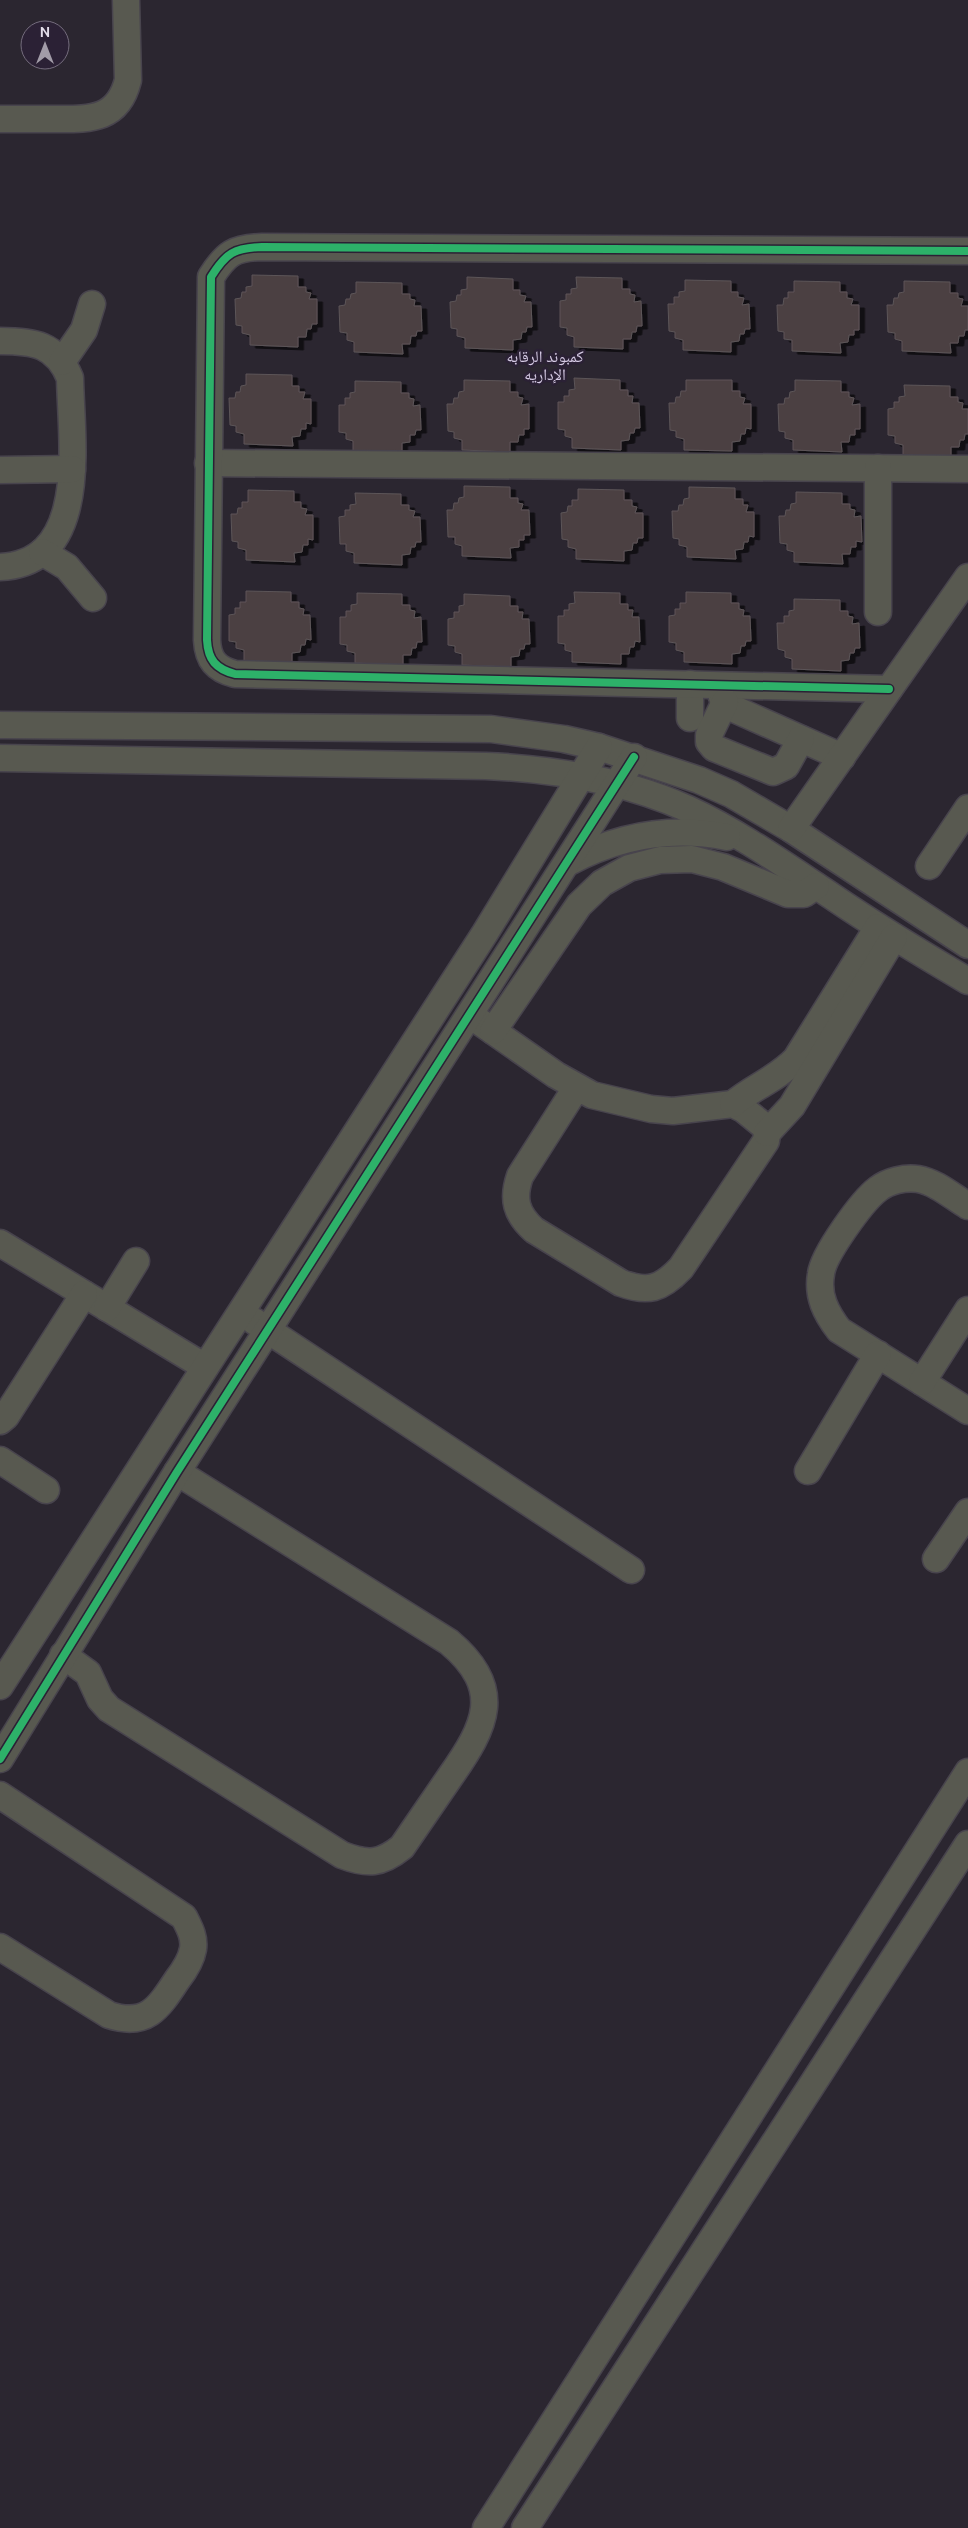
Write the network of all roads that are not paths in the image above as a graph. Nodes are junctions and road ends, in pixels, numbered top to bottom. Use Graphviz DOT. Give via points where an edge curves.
graph roads {
  1 [pos="126,0"];
  2 [pos="0,119"];
  3 [pos="968,251"];
  4 [pos="92,304"];
  5 [pos="0,340"];
  6 [pos="62,362"];
  7 [pos="208,463"];
  8 [pos="878,468"];
  9 [pos="968,469"];
  10 [pos="0,470"];
  11 [pos="72,470"];
  12 [pos="42,552"];
  13 [pos="0,567"];
  14 [pos="968,577"];
  15 [pos="93,598"];
  16 [pos="878,612"];
  17 [pos="690,684"];
  18 [pos="889,689"];
  19 [pos="722,694"];
  20 [pos="690,718"];
  21 [pos="0,725"];
  22 [pos="801,739"];
  23 [pos="599,747"];
  24 [pos="634,757"];
  25 [pos="842,757"];
  26 [pos="0,758"];
  27 [pos="582,776"];
  28 [pos="618,784"];
  29 [pos="968,808"];
  30 [pos="791,829"];
  31 [pos="752,844"];
  32 [pos="569,862"];
  33 [pos="929,866"];
  34 [pos="816,886"];
  35 [pos="886,932"];
  36 [pos="968,945"];
  37 [pos="968,981"];
  38 [pos="470,1015"];
  39 [pos="493,1031"];
  40 [pos="576,1088"];
  41 [pos="733,1104"];
  42 [pos="767,1133"];
  43 [pos="968,1206"];
  44 [pos="0,1243"];
  45 [pos="136,1261"];
  46 [pos="84,1294"];
  47 [pos="107,1308"];
  48 [pos="968,1310"];
  49 [pos="241,1312"];
  50 [pos="268,1330"];
  51 [pos="878,1354"];
  52 [pos="205,1367"];
  53 [pos="922,1382"];
  54 [pos="968,1412"];
  55 [pos="0,1421"];
  56 [pos="0,1460"];
  57 [pos="808,1471"];
  58 [pos="177,1472"];
  59 [pos="46,1490"];
  60 [pos="968,1512"];
  61 [pos="936,1559"];
  62 [pos="631,1570"];
  63 [pos="63,1655"];
  64 [pos="0,1686"];
  65 [pos="0,1759"];
  66 [pos="968,1772"];
  67 [pos="0,1795"];
  68 [pos="968,1844"];
  69 [pos="0,1947"];
  70 [pos="486,2528"];
  71 [pos="525,2528"];
  1 -- 2 [label="street" via="128,80 115,106 91,119"];
  3 -- 7 [label="street" via="241,248 222,258 211,276"];
  4 -- 6 [label="street" via="84,330"];
  5 -- 6 [label="street" via="35,343 50,350"];
  6 -- 11 [label="street" via="70,378"];
  7 -- 8 [label="street"];
  7 -- 17 [label="street" via="208,652 213,663 223,671 235,674"];
  8 -- 9 [label="street"];
  8 -- 16 [label="street"];
  10 -- 11 [label="street"];
  11 -- 12 [label="street" via="70,496 60,531"];
  12 -- 13 [label="street" via="22,564"];
  12 -- 15 [label="street" via="67,567"];
  14 -- 18 [label="street"];
  17 -- 19 [label="street"];
  17 -- 20 [label="street"];
  18 -- 19 [label="street"];
  18 -- 25 [label="street"];
  19 -- 22 [label="street" via="732,708"];
  19 -- 22 [label="street" via="708,735 708,742 714,748 773,772 786,766"];
  21 -- 23 [label="street" via="473,729 528,733"];
  22 -- 25 [label="street"];
  23 -- 24 [label="street"];
  23 -- 27 [label="street"];
  24 -- 28 [label="street"];
  24 -- 30 [label="street" via="731,794"];
  25 -- 30 [label="street"];
  26 -- 27 [label="street" via="486,766"];
  27 -- 28 [label="street"];
  27 -- 49 [label="street"];
  28 -- 31 [label="street" via="687,809"];
  28 -- 32 [label="street"];
  29 -- 33 [label="street"];
  30 -- 36 [label="street"];
  31 -- 32 [label="street" via="706,833 659,832 612,842"];
  31 -- 34 [label="street"];
  32 -- 38 [label="street"];
  34 -- 35 [label="street"];
  34 -- 39 [label="street" via="804,894 788,894 723,867 692,859 660,860 629,868 602,883 579,905"];
  35 -- 37 [label="street"];
  35 -- 41 [label="street" via="796,1059 779,1075"];
  35 -- 42 [label="street" via="792,1106"];
  38 -- 39 [label="street"];
  38 -- 50 [label="street"];
  39 -- 40 [label="street"];
  40 -- 41 [label="street" via="609,1100 651,1109"];
  40 -- 42 [label="street" via="520,1176 515,1190 516,1206 522,1220 534,1230 620,1283 637,1289 654,1288 681,1268 766,1141"];
  41 -- 42 [label="street" via="764,1126"];
  43 -- 51 [label="street" via="937,1186 918,1179 897,1180 878,1188 828,1254 820,1280 820,1294 826,1313 839,1330"];
  44 -- 46 [label="street"];
  45 -- 47 [label="street"];
  46 -- 47 [label="street"];
  46 -- 55 [label="street"];
  47 -- 52 [label="street"];
  48 -- 53 [label="street"];
  49 -- 50 [label="street"];
  49 -- 52 [label="street"];
  50 -- 58 [label="street"];
  50 -- 62 [label="street"];
  51 -- 53 [label="street"];
  51 -- 57 [label="street"];
  52 -- 64 [label="street"];
  53 -- 54 [label="street"];
  56 -- 59 [label="street"];
  58 -- 63 [label="street"];
  58 -- 63 [label="street" via="450,1642 467,1657 479,1677 484,1700 483,1722 474,1744 402,1847 374,1862 357,1861 342,1855 108,1709 88,1673"];
  60 -- 61 [label="street"];
  63 -- 65 [label="street"];
  66 -- 70 [label="street"];
  67 -- 69 [label="street" via="184,1916 192,1932 194,1949 188,1965 159,2007 148,2015 122,2019 108,2015"];
  68 -- 71 [label="street"];
}
